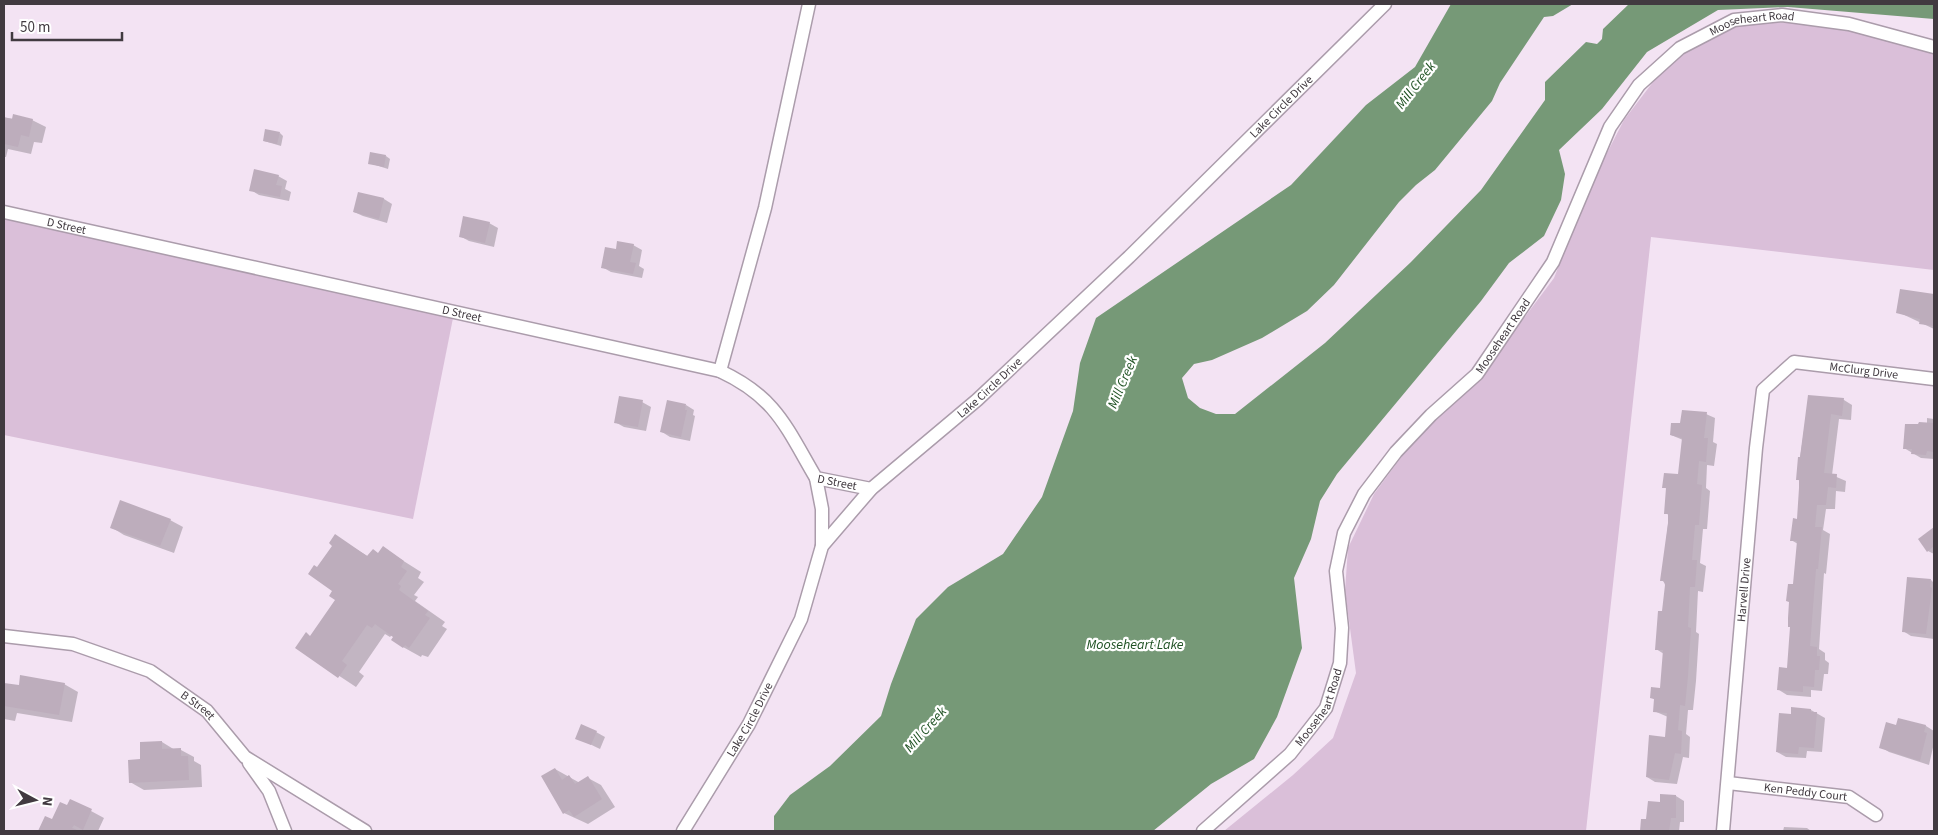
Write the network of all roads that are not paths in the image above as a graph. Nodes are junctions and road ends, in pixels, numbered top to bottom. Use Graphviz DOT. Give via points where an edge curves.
graph roads {
  1 [pos="809,4"];
  2 [pos="1385,4"];
  3 [pos="1934,47"];
  4 [pos="4,212"];
  5 [pos="1794,362"];
  6 [pos="720,370"];
  7 [pos="1934,379"];
  8 [pos="816,478"];
  9 [pos="870,489"];
  10 [pos="822,546"];
  11 [pos="4,636"];
  12 [pos="245,757"];
  13 [pos="1728,783"];
  14 [pos="1876,815"];
  15 [pos="285,831"];
  16 [pos="365,831"];
  17 [pos="683,831"];
  18 [pos="1202,831"];
  19 [pos="1723,831"];
  1 -- 6 [label="street" via="765,208"];
  2 -- 9 [label="street, Lake Circle Drive" via="1136,250 977,400"];
  3 -- 18 [label="street, Mooseheart Road" via="1839,22 1782,15 1734,20 1680,48 1639,85 1610,127 1554,262 1477,374 1396,452 1364,494 1344,534 1336,571 1342,628 1340,663 1326,708 1290,754"];
  4 -- 6 [label="street, D Street"];
  5 -- 7 [label="street, McClurg Drive"];
  5 -- 13 [label="street, Harvell Drive" via="1763,390"];
  6 -- 8 [label="street, D Street" via="744,382 780,416"];
  8 -- 9 [label="street, D Street"];
  8 -- 10 [label="street" via="822,509"];
  9 -- 10 [label="street, Lake Circle Drive"];
  10 -- 17 [label="street, Lake Circle Drive" via="797,628 749,724"];
  11 -- 12 [label="street, B Street" via="72,644 150,671 207,711"];
  12 -- 15 [label="street" via="269,791"];
  12 -- 16 [label="street, B Street"];
  13 -- 14 [label="street, Ken Peddy Court" via="1849,797"];
  13 -- 19 [label="street, Harvell Drive"];
}
